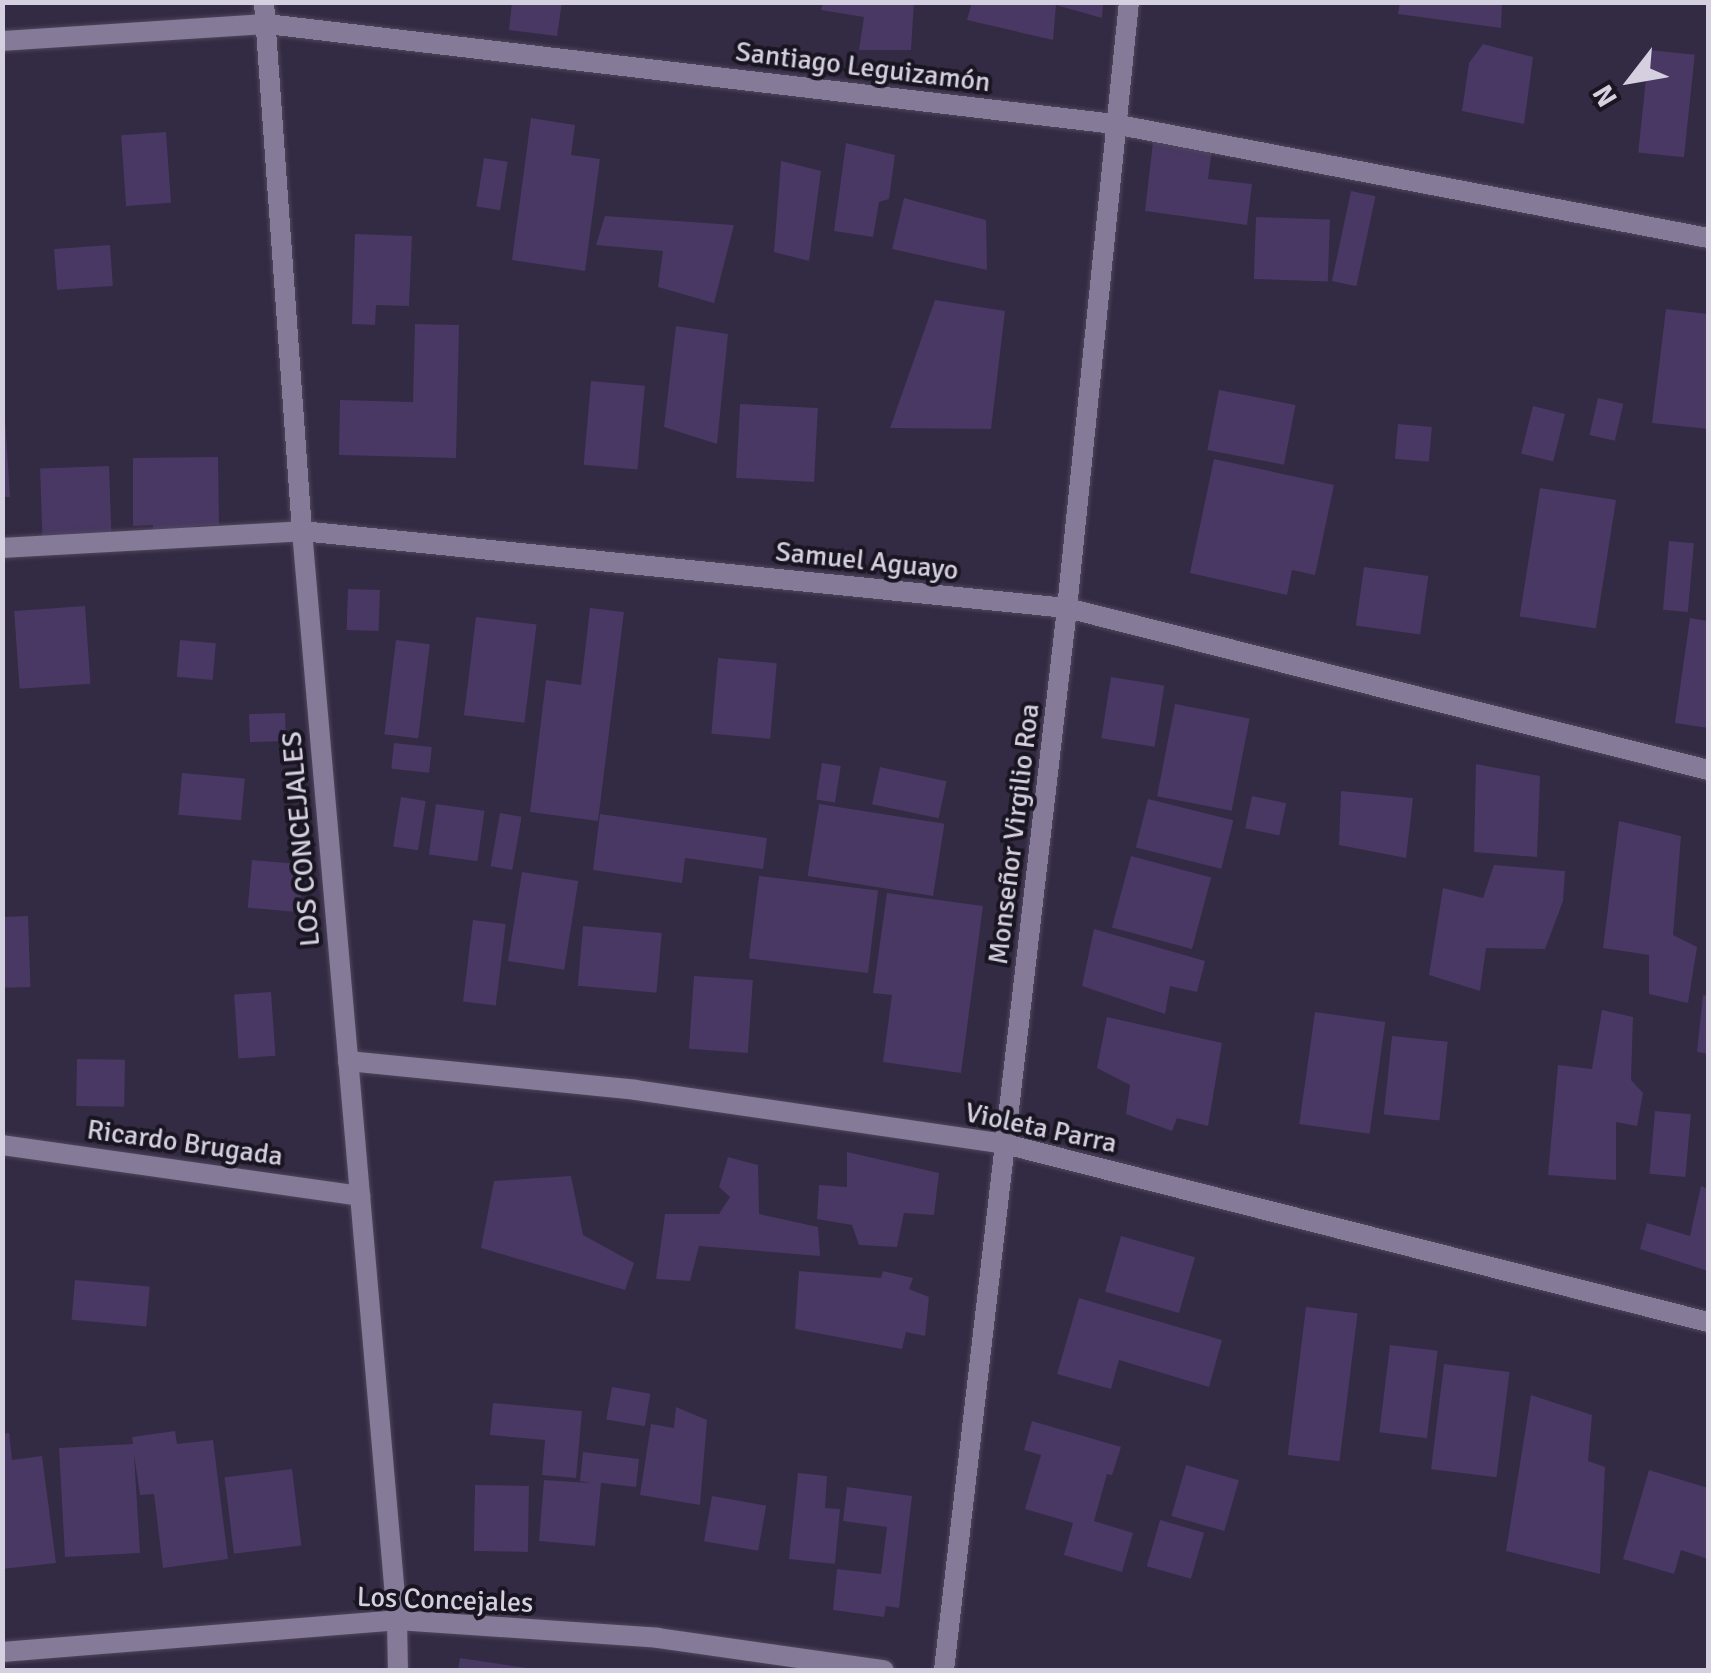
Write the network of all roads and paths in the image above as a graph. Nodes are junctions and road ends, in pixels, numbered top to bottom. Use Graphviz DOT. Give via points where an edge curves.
graph roads {
  1 [pos="1129,2"];
  2 [pos="265,13"];
  3 [pos="2,42"];
  4 [pos="1114,124"];
  5 [pos="1708,238"];
  6 [pos="302,532"];
  7 [pos="2,548"];
  8 [pos="1068,608"];
  9 [pos="1708,770"];
  10 [pos="348,1060"];
  11 [pos="1005,1144"];
  12 [pos="2,1145"];
  13 [pos="360,1196"];
  14 [pos="1708,1322"];
  15 [pos="397,1620"];
  16 [pos="2,1652"];
  17 [pos="398,1670"];
  18 [pos="884,1670"];
  19 [pos="944,1670"];
  1 -- 4 [label="street, Monseñor Virgilio Roa"];
  2 -- 3 [label="street, Santiago Leguizamón"];
  2 -- 4 [label="street, Santiago Leguizamón"];
  2 -- 6 [label="street, LOS CONCEJALES"];
  4 -- 5 [label="street, Santiago Leguizamón"];
  4 -- 8 [label="street, Monseñor Virgilio Roa"];
  6 -- 7 [label="street, Samuel Aguayo"];
  6 -- 8 [label="street, Samuel Aguayo"];
  6 -- 10 [label="street, LOS CONCEJALES"];
  8 -- 9 [label="street, Samuel Aguayo"];
  8 -- 11 [label="street, Monseñor Virgilio Roa"];
  10 -- 11 [label="street, Violeta Parra" via="636,1090"];
  10 -- 13 [label="street, LOS CONCEJALES"];
  11 -- 14 [label="street, Violeta Parra"];
  11 -- 19 [label="street, Monseñor Virgilio Roa"];
  12 -- 13 [label="street, Ricardo Brugada"];
  13 -- 15 [label="street, LOS CONCEJALES"];
  15 -- 16 [label="street, Los Concejales"];
  15 -- 17 [label="street, LOS CONCEJALES"];
  15 -- 18 [label="street, Los Concejales" via="658,1638"];
}
